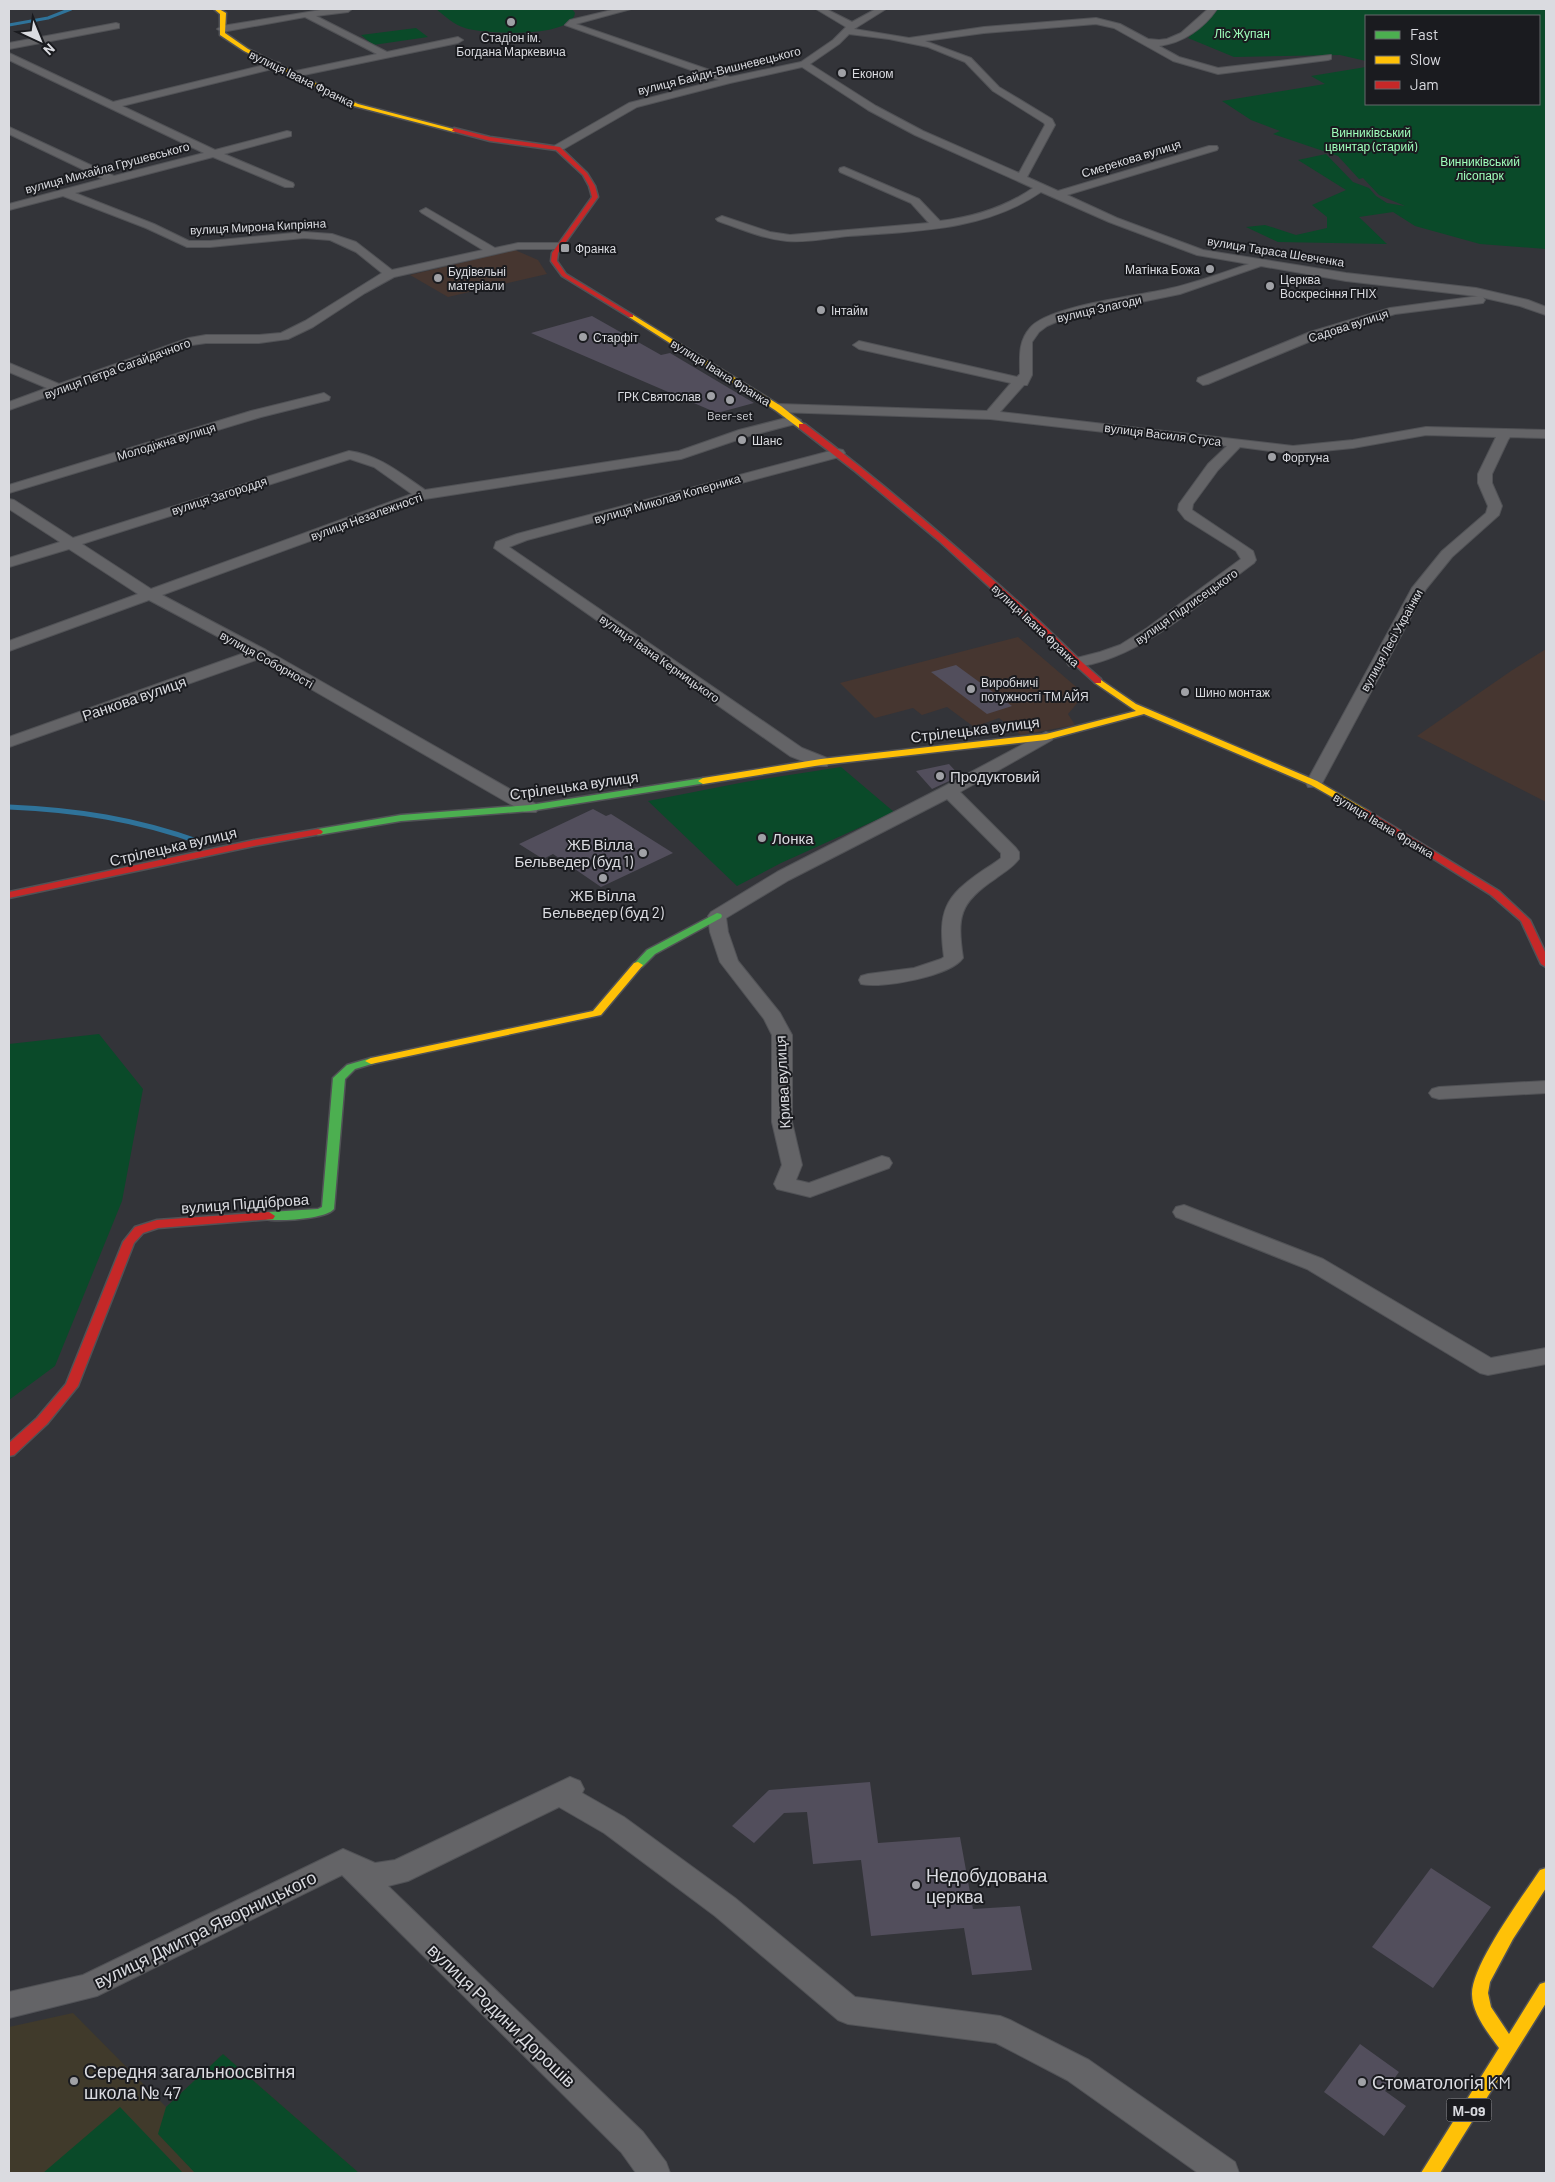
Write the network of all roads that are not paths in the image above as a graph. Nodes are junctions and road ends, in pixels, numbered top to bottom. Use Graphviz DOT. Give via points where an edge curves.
graph roads {
  1 [pos="216,9"];
  2 [pos="348,9"];
  3 [pos="626,9"];
  4 [pos="820,9"];
  5 [pos="882,9"];
  6 [pos="1213,9"];
  7 [pos="306,14"];
  8 [pos="116,26"];
  9 [pos="222,29"];
  10 [pos="850,29"];
  11 [pos="458,40"];
  12 [pos="911,40"];
  13 [pos="1145,42"];
  14 [pos="9,46"];
  15 [pos="386,55"];
  16 [pos="9,56"];
  17 [pos="1328,57"];
  18 [pos="804,64"];
  19 [pos="277,65"];
  20 [pos="294,74"];
  21 [pos="729,80"];
  22 [pos="112,105"];
  23 [pos="9,130"];
  24 [pos="287,134"];
  25 [pos="558,148"];
  26 [pos="1213,148"];
  27 [pos="213,153"];
  28 [pos="844,170"];
  29 [pos="1018,179"];
  30 [pos="113,180"];
  31 [pos="289,184"];
  32 [pos="1040,188"];
  33 [pos="65,193"];
  34 [pos="1056,195"];
  35 [pos="10,206"];
  36 [pos="426,211"];
  37 [pos="722,219"];
  38 [pos="937,225"];
  39 [pos="560,246"];
  40 [pos="493,251"];
  41 [pos="1265,265"];
  42 [pos="390,274"];
  43 [pos="1501,298"];
  44 [pos="1546,311"];
  45 [pos="859,345"];
  46 [pos="9,367"];
  47 [pos="1203,381"];
  48 [pos="1022,382"];
  49 [pos="60,389"];
  50 [pos="324,397"];
  51 [pos="9,406"];
  52 [pos="778,408"];
  53 [pos="990,415"];
  54 [pos="794,420"];
  55 [pos="1506,434"];
  56 [pos="1546,434"];
  57 [pos="1236,444"];
  58 [pos="838,453"];
  59 [pos="9,489"];
  60 [pos="422,495"];
  61 [pos="9,503"];
  62 [pos="68,544"];
  63 [pos="501,548"];
  64 [pos="9,563"];
  65 [pos="149,594"];
  66 [pos="9,646"];
  67 [pos="260,653"];
  68 [pos="1075,663"];
  69 [pos="1144,711"];
  70 [pos="1046,737"];
  71 [pos="9,742"];
  72 [pos="821,762"];
  73 [pos="1314,784"];
  74 [pos="949,791"];
  75 [pos="530,808"];
  76 [pos="9,896"];
  77 [pos="718,916"];
  78 [pos="1546,964"];
  79 [pos="868,980"];
  80 [pos="1546,1087"];
  81 [pos="1439,1093"];
  82 [pos="882,1163"];
  83 [pos="1184,1212"];
  84 [pos="1546,1356"];
  85 [pos="9,1451"];
  86 [pos="343,1861"];
  87 [pos="1546,1875"];
  88 [pos="1546,1989"];
  89 [pos="9,2005"];
  90 [pos="1508,2047"];
  91 [pos="655,2173"];
  92 [pos="1224,2173"];
  93 [pos="1430,2173"];
  1 -- 9 [label="street, вулиця Івана Франка" via="223,13"];
  2 -- 7 [label="street"];
  3 -- 21 [label="street" via="573,22 570,26"];
  4 -- 10 [label="street"];
  5 -- 10 [label="street, вулиця Байди-Вишневецького"];
  6 -- 13 [label="street" via="1182,38 1164,43"];
  7 -- 9 [label="street"];
  7 -- 15 [label="street"];
  8 -- 14 [label="street"];
  9 -- 19 [label="street, вулиця Івана Франка" via="222,34 238,45"];
  10 -- 12 [label="street"];
  10 -- 18 [label="street, вулиця Байди-Вишневецького"];
  11 -- 15 [label="street"];
  12 -- 13 [label="street" via="1088,20 1112,24"];
  12 -- 29 [label="street" via="968,60 996,89 1048,121 1050,125"];
  13 -- 17 [label="street" via="1176,59 1218,71"];
  15 -- 20 [label="street"];
  16 -- 22 [label="street"];
  18 -- 21 [label="street, вулиця Байди-Вишневецького"];
  18 -- 29 [label="street, вулиця Тараса Шевченка" via="872,108"];
  19 -- 20 [label="street, вулиця Івана Франка"];
  19 -- 22 [label="street"];
  20 -- 25 [label="street, вулиця Івана Франка" via="356,105 490,139"];
  21 -- 25 [label="street, вулиця Байди-Вишневецького" via="633,105"];
  22 -- 27 [label="street"];
  23 -- 30 [label="street"];
  24 -- 27 [label="street, вулиця Михайла Грушевського"];
  25 -- 39 [label="street" via="585,174 595,197"];
  26 -- 34 [label="street, Смерекова вулиця"];
  27 -- 30 [label="street, вулиця Михайла Грушевського"];
  27 -- 31 [label="street"];
  28 -- 38 [label="street" via="915,201"];
  29 -- 32 [label="street, вулиця Тараса Шевченка"];
  30 -- 33 [label="street, вулиця Михайла Грушевського"];
  32 -- 34 [label="street, вулиця Тараса Шевченка"];
  32 -- 38 [label="street" via="1027,198 989,216"];
  33 -- 35 [label="street, вулиця Михайла Грушевського"];
  33 -- 42 [label="street, вулиця Мирона Кипріяна" via="187,244 304,235 341,238"];
  34 -- 41 [label="street, вулиця Тараса Шевченка" via="1201,253"];
  36 -- 40 [label="street"];
  37 -- 38 [label="street" via="768,235 790,238"];
  39 -- 40 [label="street" via="518,246"];
  39 -- 52 [label="street, вулиця Івана Франка" via="554,261 564,276"];
  40 -- 42 [label="street"];
  41 -- 43 [label="street, вулиця Тараса Шевченка"];
  41 -- 48 [label="street, вулиця Злагоди" via="1232,272 1176,291 1059,316 1043,323 1026,342 1026,375"];
  42 -- 49 [label="street, вулиця Петра Сагайдачного" via="284,336 189,342"];
  43 -- 44 [label="street, вулиця Тараса Шевченка"];
  43 -- 47 [label="street, Садова вулиця" via="1394,311 1314,335"];
  45 -- 48 [label="street"];
  46 -- 49 [label="street"];
  48 -- 53 [label="street"];
  49 -- 51 [label="street, вулиця Петра Сагайдачного"];
  50 -- 59 [label="street, Молодіжна вулиця" via="256,414"];
  52 -- 53 [label="street, вулиця Василя Стуса"];
  52 -- 54 [label="street, вулиця Івана Франка"];
  53 -- 57 [label="street, вулиця Василя Стуса"];
  54 -- 58 [label="street, вулиця Івана Франка"];
  54 -- 60 [label="street, вулиця Незалежності" via="681,455"];
  55 -- 56 [label="street, вулиця Василя Стуса"];
  55 -- 57 [label="street, вулиця Василя Стуса" via="1426,431 1353,444 1292,450"];
  55 -- 73 [label="street, вулиця Лесі Українки" via="1485,474 1484,482 1495,506 1492,515 1447,554 1420,588"];
  57 -- 68 [label="street, вулиця Підлисецького" via="1213,467 1186,504 1186,510 1190,516 1241,548 1249,560 1125,648"];
  58 -- 63 [label="street, вулиця Миколая Коперника" via="522,537 505,542"];
  58 -- 68 [label="street, вулиця Івана Франка" via="1024,611"];
  60 -- 62 [label="street, вулиця Загороддя" via="363,457 349,455"];
  60 -- 65 [label="street, вулиця Незалежності"];
  61 -- 62 [label="street, вулиця Соборності"];
  62 -- 64 [label="street, вулиця Загороддя"];
  62 -- 65 [label="street, вулиця Соборності"];
  63 -- 72 [label="street, вулиця Івана Керницького" via="796,752"];
  65 -- 66 [label="street, вулиця Незалежності"];
  65 -- 67 [label="street, вулиця Соборності"];
  67 -- 71 [label="street, Ранкова вулиця"];
  67 -- 75 [label="street, вулиця Соборності"];
  68 -- 69 [label="street, вулиця Івана Франка" via="1116,696"];
  69 -- 70 [label="street, Стрілецька вулиця"];
  69 -- 73 [label="street, вулиця Івана Франка"];
  70 -- 72 [label="street, Стрілецька вулиця"];
  70 -- 74 [label="street"];
  72 -- 75 [label="street, Стрілецька вулиця"];
  73 -- 78 [label="street, вулиця Івана Франка" via="1495,893 1525,920"];
  74 -- 77 [label="street" via="783,876"];
  74 -- 79 [label="street" via="1010,852 1010,859 967,890 956,903 951,920 952,961 934,969"];
  75 -- 76 [label="street, Стрілецька вулиця" via="401,818 254,843"];
  77 -- 82 [label="street, Крива вулиця" via="719,932 729,962 773,1017 782,1035 782,1122 792,1165 784,1184 810,1190"];
  77 -- 85 [label="street, вулиця Піддіброва" via="651,952 597,1013 369,1061 344,1071 339,1078 328,1209 320,1213 157,1224 139,1230 128,1242 72,1386 42,1421"];
  80 -- 81 [label="street"];
  83 -- 84 [label="street" via="1315,1264 1488,1367"];
  86 -- 89 [label="street, вулиця Дмитра Яворницького" via="87,1987"];
  86 -- 91 [label="street, вулиця Родини Дорошів" via="632,2142"];
  86 -- 92 [label="street" via="374,1875 398,1872 566,1791 725,1906 848,2010 1000,2030 1078,2070"];
  87 -- 90 [label="street" via="1488,1968 1480,1992 1493,2026"];
  88 -- 90 [label="street, М-09"];
  90 -- 93 [label="street, М-09"];
}
